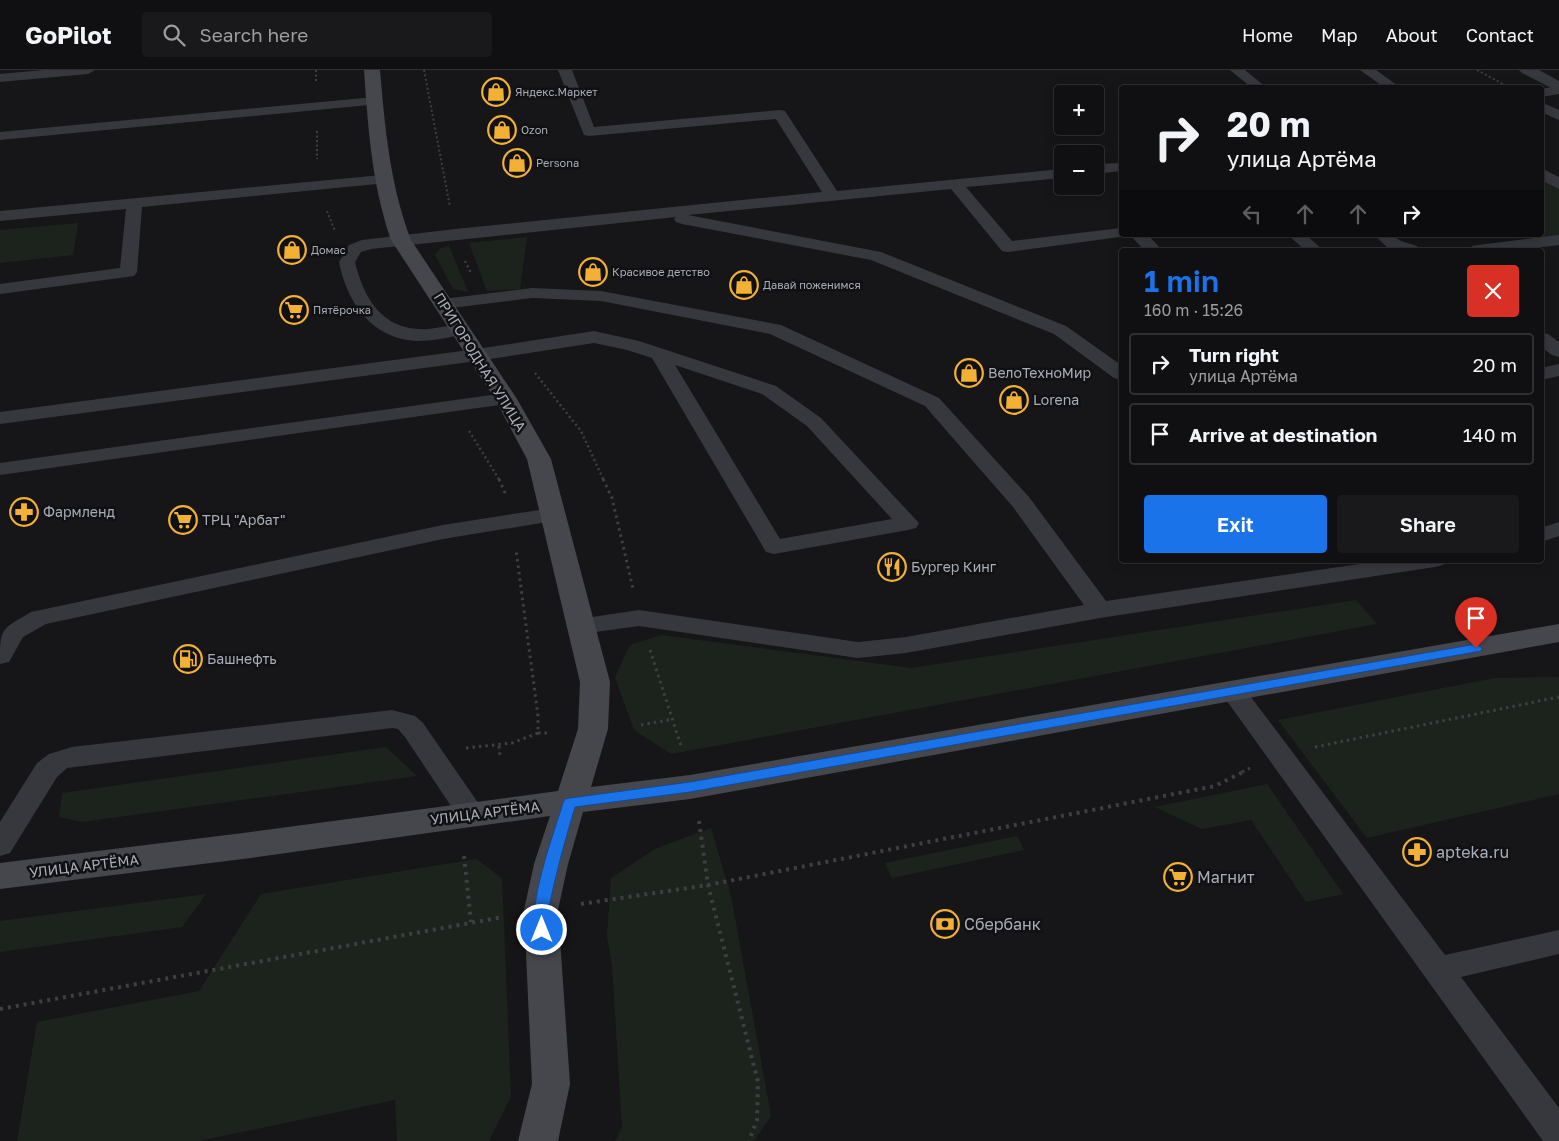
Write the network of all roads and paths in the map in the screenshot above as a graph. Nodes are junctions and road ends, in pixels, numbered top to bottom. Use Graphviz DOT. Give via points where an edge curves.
graph roads {
  1 [pos="88,70"];
  2 [pos="372,70"];
  3 [pos="566,70"];
  4 [pos="1236,70"];
  5 [pos="1367,70"];
  6 [pos="1478,70"];
  7 [pos="1527,70"];
  8 [pos="0,78"];
  9 [pos="1257,85"];
  10 [pos="1390,85"];
  11 [pos="1503,85"];
  12 [pos="1559,89"];
  13 [pos="1544,92"];
  14 [pos="375,101"];
  15 [pos="1544,108"];
  16 [pos="1559,116"];
  17 [pos="0,136"];
  18 [pos="1119,167"];
  19 [pos="1104,168"];
  20 [pos="1054,174"];
  21 [pos="1544,175"];
  22 [pos="382,180"];
  23 [pos="955,184"];
  24 [pos="1559,184"];
  25 [pos="318,186"];
  26 [pos="832,196"];
  27 [pos="134,204"];
  28 [pos="656,214"];
  29 [pos="0,216"];
  30 [pos="1119,233"];
  31 [pos="1140,237"];
  32 [pos="1299,237"];
  33 [pos="1385,237"];
  34 [pos="401,240"];
  35 [pos="1559,240"];
  36 [pos="1152,248"];
  37 [pos="1312,248"];
  38 [pos="1405,248"];
  39 [pos="1494,248"];
  40 [pos="346,262"];
  41 [pos="0,288"];
  42 [pos="443,304"];
  43 [pos="460,330"];
  44 [pos="1544,340"];
  45 [pos="1559,351"];
  46 [pos="659,354"];
  47 [pos="477,355"];
  48 [pos="1559,370"];
  49 [pos="1119,373"];
  50 [pos="1544,373"];
  51 [pos="506,399"];
  52 [pos="453,406"];
  53 [pos="0,418"];
  54 [pos="0,469"];
  55 [pos="552,515"];
  56 [pos="512,521"];
  57 [pos="1559,529"];
  58 [pos="1544,534"];
  59 [pos="1415,563"];
  60 [pos="1100,610"];
  61 [pos="581,626"];
  62 [pos="1559,633"];
  63 [pos="0,656"];
  64 [pos="1233,691"];
  65 [pos="1559,697"];
  66 [pos="674,719"];
  67 [pos="641,726"];
  68 [pos="538,733"];
  69 [pos="549,733"];
  70 [pos="499,746"];
  71 [pos="430,751"];
  72 [pos="1278,754"];
  73 [pos="500,757"];
  74 [pos="570,803"];
  75 [pos="471,814"];
  76 [pos="699,821"];
  77 [pos="0,845"];
  78 [pos="464,856"];
  79 [pos="0,876"];
  80 [pos="708,885"];
  81 [pos="571,906"];
  82 [pos="509,916"];
  83 [pos="471,922"];
  84 [pos="1559,942"];
  85 [pos="1438,970"];
  86 [pos="0,1009"];
  87 [pos="1559,1135"];
  88 [pos="538,1141"];
  89 [pos="749,1141"];
  1 -- 8 [label="lane"];
  2 -- 14 [label="street, ПРИГОРОДНАЯ УЛИЦА"];
  3 -- 26 [label="lane" via="589,132 780,114"];
  4 -- 9 [label="lane"];
  5 -- 10 [label="lane"];
  6 -- 11 [label="path"];
  7 -- 12 [label="street"];
  12 -- 13 [label="lane"];
  14 -- 17 [label="lane"];
  14 -- 22 [label="street, ПРИГОРОДНАЯ УЛИЦА"];
  15 -- 16 [label="lane"];
  18 -- 19 [label="lane"];
  20 -- 23 [label="lane"];
  21 -- 24 [label="lane"];
  22 -- 25 [label="lane"];
  22 -- 34 [label="street, ПРИГОРОДНАЯ УЛИЦА"];
  23 -- 26 [label="lane"];
  23 -- 30 [label="lane" via="1008,247"];
  25 -- 27 [label="lane"];
  25 -- 40 [label="path"];
  26 -- 28 [label="lane"];
  27 -- 29 [label="lane"];
  27 -- 41 [label="lane" via="128,272"];
  28 -- 34 [label="lane"];
  28 -- 49 [label="lane" via="875,256 1060,330"];
  31 -- 36 [label="lane"];
  32 -- 37 [label="lane"];
  33 -- 38 [label="lane"];
  34 -- 40 [label="lane" via="368,244 356,249"];
  34 -- 42 [label="street, ПРИГОРОДНАЯ УЛИЦА"];
  35 -- 39 [label="lane"];
  40 -- 43 [label="lane" via="350,282 361,304 381,323 403,334"];
  42 -- 43 [label="street, ПРИГОРОДНАЯ УЛИЦА"];
  42 -- 60 [label="lane" via="532,293 601,296 775,329 932,402 1021,502"];
  43 -- 47 [label="street, ПРИГОРОДНАЯ УЛИЦА"];
  44 -- 45 [label="lane"];
  46 -- 46 [label="lane" via="769,390 814,422 908,522 774,547"];
  46 -- 47 [label="lane" via="594,337"];
  47 -- 51 [label="street, ПРИГОРОДНАЯ УЛИЦА"];
  47 -- 53 [label="lane"];
  48 -- 50 [label="lane"];
  51 -- 52 [label="lane"];
  51 -- 55 [label="street, ПРИГОРОДНАЯ УЛИЦА" via="540,459"];
  52 -- 54 [label="lane"];
  52 -- 56 [label="path" via="504,488"];
  55 -- 56 [label="lane"];
  55 -- 61 [label="street, ПРИГОРОДНАЯ УЛИЦА"];
  56 -- 63 [label="lane" via="443,532 39,618 14,632"];
  56 -- 68 [label="path"];
  57 -- 58 [label="lane"];
  59 -- 60 [label="lane"];
  60 -- 61 [label="lane" via="906,645 858,650 639,618"];
  61 -- 74 [label="street, ПРИГОРОДНАЯ УЛИЦА" via="595,682 593,729"];
  62 -- 64 [label="street, УЛИЦА АРТЁМА"];
  64 -- 72 [label="lane"];
  64 -- 74 [label="street, УЛИЦА АРТЁМА" via="690,787"];
  65 -- 72 [label="path"];
  66 -- 67 [label="path"];
  68 -- 69 [label="path"];
  68 -- 70 [label="path" via="523,741"];
  70 -- 71 [label="path"];
  70 -- 73 [label="path"];
  71 -- 75 [label="lane"];
  71 -- 77 [label="lane" via="406,722 392,719 72,757 58,761 47,770"];
  72 -- 80 [label="path" via="1214,786"];
  72 -- 85 [label="lane"];
  74 -- 75 [label="street, УЛИЦА АРТЁМА"];
  74 -- 88 [label="street, ПРИГОРОДНАЯ УЛИЦА" via="541,910 551,1084"];
  75 -- 79 [label="street, УЛИЦА АРТЁМА"];
  76 -- 80 [label="path"];
  78 -- 83 [label="path"];
  80 -- 81 [label="path"];
  80 -- 89 [label="path" via="758,1082 760,1108"];
  82 -- 83 [label="path"];
  83 -- 86 [label="path"];
  84 -- 85 [label="lane"];
  85 -- 87 [label="lane"];
}
